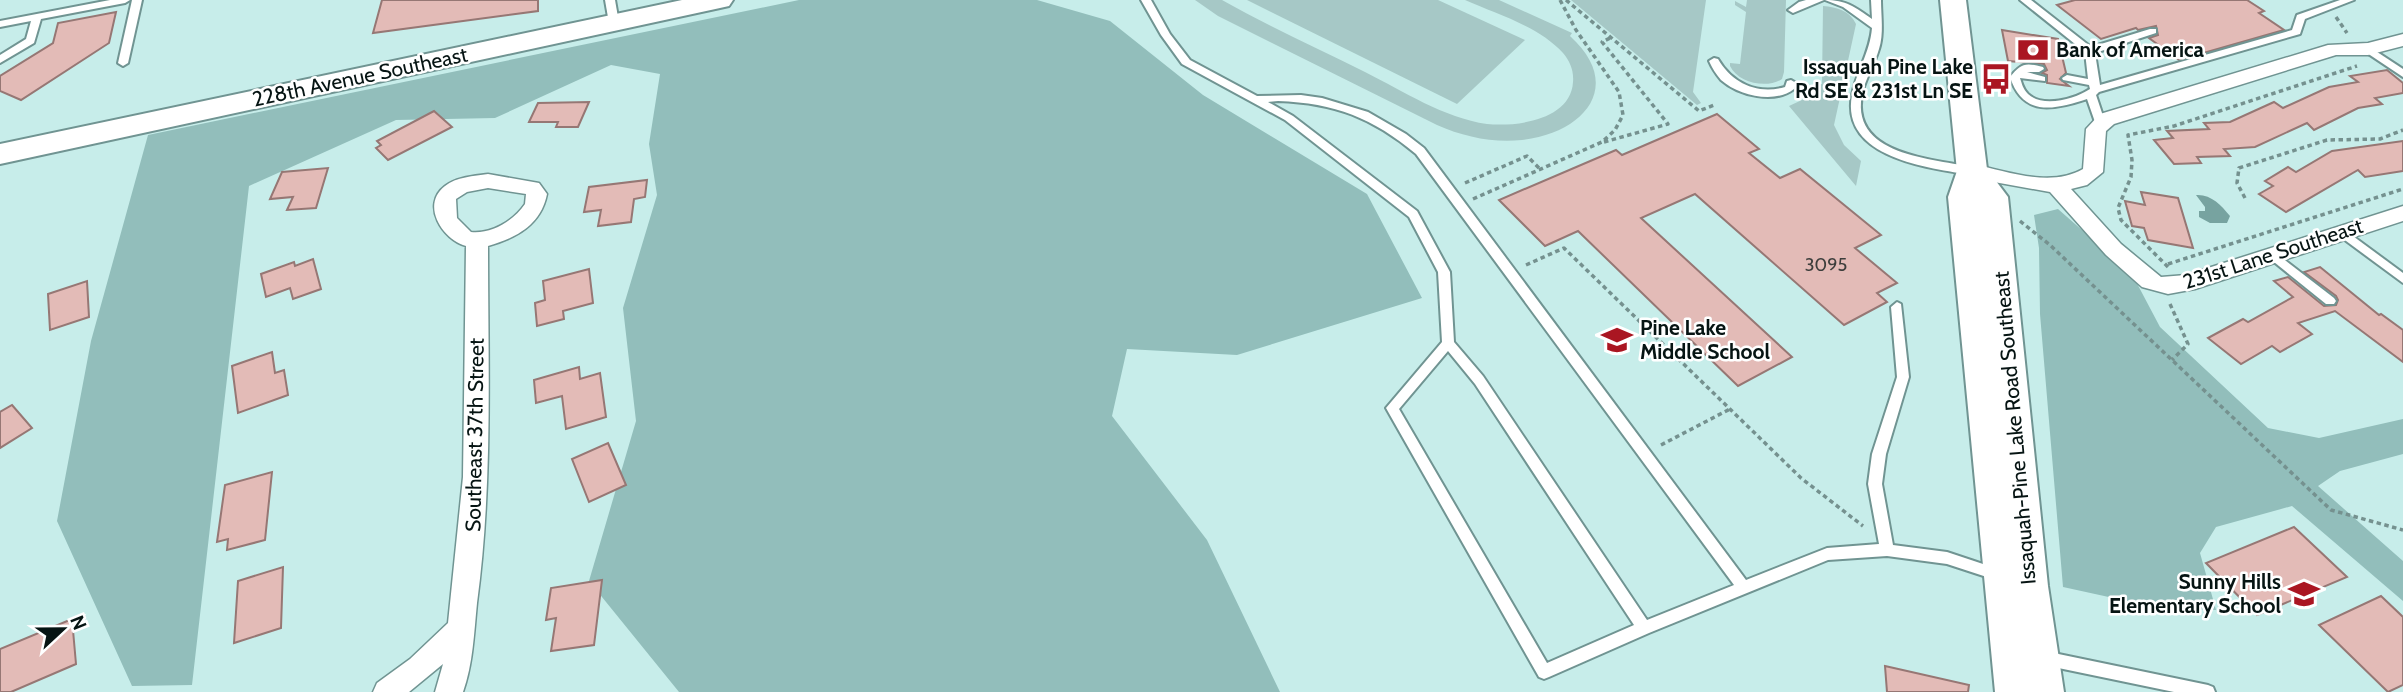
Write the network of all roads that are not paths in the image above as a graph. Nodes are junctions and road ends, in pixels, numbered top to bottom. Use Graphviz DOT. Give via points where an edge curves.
graph roads {
  1 [pos="125,0"];
  2 [pos="137,0"];
  3 [pos="1146,0"];
  4 [pos="1819,0"];
  5 [pos="1830,0"];
  6 [pos="1876,0"];
  7 [pos="1953,0"];
  8 [pos="2025,0"];
  9 [pos="2349,0"];
  10 [pos="707,1"];
  11 [pos="1793,10"];
  12 [pos="612,11"];
  13 [pos="37,17"];
  14 [pos="0,24"];
  15 [pos="1875,26"];
  16 [pos="2153,31"];
  17 [pos="2403,40"];
  18 [pos="2361,48"];
  19 [pos="2090,51"];
  20 [pos="0,60"];
  21 [pos="1714,61"];
  22 [pos="123,63"];
  23 [pos="2399,71"];
  24 [pos="2040,74"];
  25 [pos="2067,78"];
  26 [pos="1791,83"];
  27 [pos="2091,87"];
  28 [pos="1256,100"];
  29 [pos="2100,122"];
  30 [pos="0,154"];
  31 [pos="1972,171"];
  32 [pos="2057,186"];
  33 [pos="2403,214"];
  34 [pos="2342,232"];
  35 [pos="477,240"];
  36 [pos="2273,255"];
  37 [pos="2403,279"];
  38 [pos="2330,301"];
  39 [pos="1897,307"];
  40 [pos="1448,343"];
  41 [pos="1887,550"];
  42 [pos="2002,575"];
  43 [pos="1744,588"];
  44 [pos="1644,628"];
  45 [pos="460,629"];
  46 [pos="2037,680"];
  47 [pos="2153,686"];
  48 [pos="387,692"];
  49 [pos="450,692"];
  50 [pos="2015,692"];
  51 [pos="2208,692"];
  1 -- 13 [label="lane"];
  2 -- 22 [label="lane"];
  3 -- 28 [label="lane" via="1186,62"];
  4 -- 11 [label="lane"];
  5 -- 15 [label="lane" via="1846,5"];
  6 -- 15 [label="lane"];
  7 -- 31 [label="main road, Issaquah-Pine Lake Road Southeast"];
  8 -- 19 [label="lane"];
  9 -- 27 [label="lane" via="2300,17 2298,32"];
  10 -- 12 [label="main road, 228th Avenue Southeast"];
  12 -- 30 [label="main road, 228th Avenue Southeast"];
  13 -- 14 [label="lane"];
  13 -- 20 [label="lane" via="30,41"];
  15 -- 31 [label="lane" via="1875,45 1856,98 1855,113 1862,129 1891,152 1921,163"];
  16 -- 19 [label="lane"];
  17 -- 18 [label="street"];
  18 -- 23 [label="lane"];
  18 -- 29 [label="street" via="2334,49"];
  19 -- 27 [label="lane"];
  21 -- 26 [label="lane" via="1724,78 1736,86 1780,93"];
  24 -- 27 [label="lane" via="2028,77 2019,71 2015,77 2018,89 2036,103 2057,106"];
  25 -- 27 [label="lane"];
  27 -- 29 [label="lane"];
  28 -- 40 [label="lane" via="1289,118 1413,214 1444,272"];
  28 -- 43 [label="lane" via="1282,96 1349,107 1387,124 1420,150"];
  29 -- 32 [label="street" via="2093,172 2075,183"];
  31 -- 32 [label="street"];
  31 -- 42 [label="main road, Issaquah-Pine Lake Road Southeast" via="1963,197"];
  31 -- 46 [label="main road, Issaquah-Pine Lake Road Southeast" via="1993,197"];
  32 -- 36 [label="street, 231st Lane Southeast" via="2113,249 2151,281 2164,274 2187,283"];
  33 -- 34 [label="street, 231st Lane Southeast"];
  34 -- 36 [label="street, 231st Lane Southeast"];
  34 -- 37 [label="lane"];
  35 -- 45 [label="street, Southeast 37th Street" via="476,493"];
  36 -- 38 [label="lane"];
  39 -- 41 [label="lane" via="1903,377 1879,454 1875,485"];
  40 -- 44 [label="lane" via="1479,380"];
  40 -- 44 [label="lane" via="1392,408 1544,672"];
  41 -- 42 [label="lane" via="1947,558"];
  41 -- 43 [label="lane" via="1827,554"];
  42 -- 50 [label="main road, Issaquah-Pine Lake Road Southeast"];
  43 -- 44 [label="lane"];
  45 -- 48 [label="street"];
  45 -- 49 [label="street, Southeast 37th Street" via="458,672"];
  46 -- 47 [label="lane"];
  47 -- 51 [label="lane"];
}
